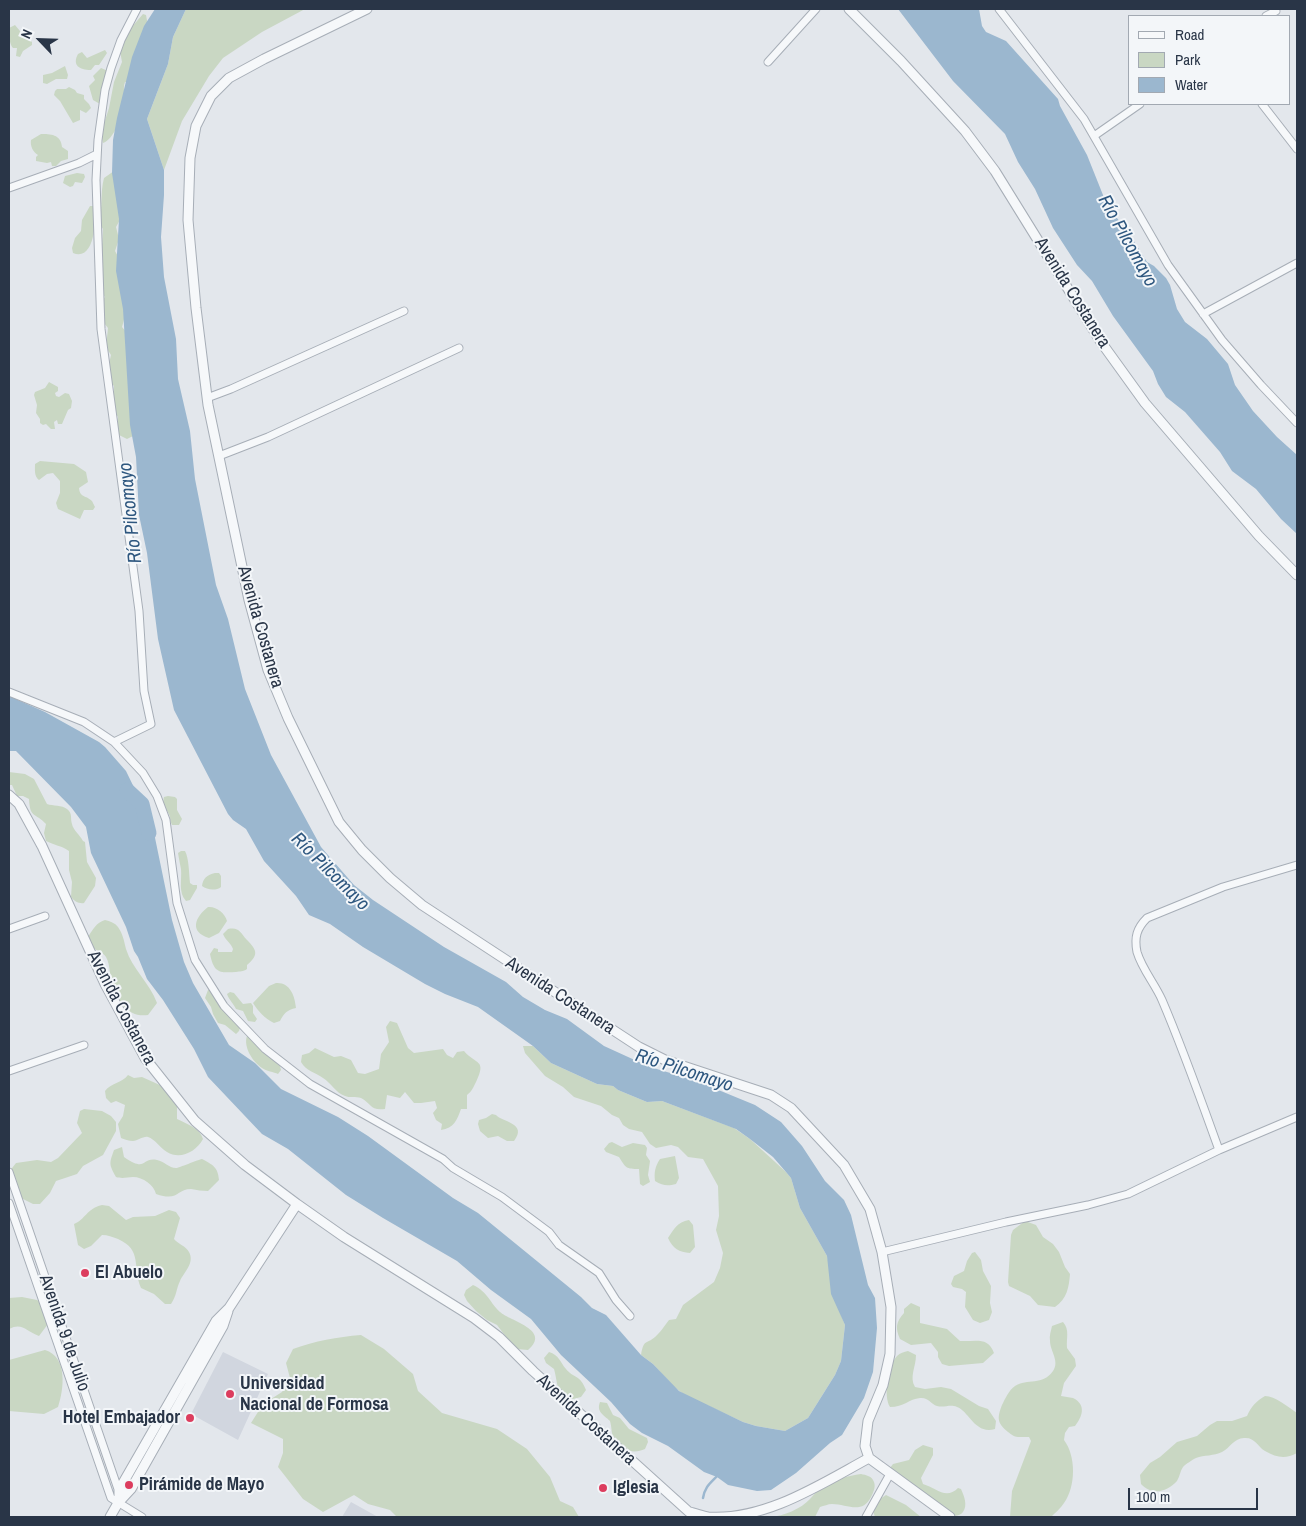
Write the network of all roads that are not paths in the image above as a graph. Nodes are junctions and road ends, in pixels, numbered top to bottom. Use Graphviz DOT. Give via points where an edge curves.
graph roads {
  1 [pos="138,9"];
  2 [pos="367,9"];
  3 [pos="816,9"];
  4 [pos="849,9"];
  5 [pos="999,9"];
  6 [pos="1276,11"];
  7 [pos="1268,15"];
  8 [pos="768,62"];
  9 [pos="1139,105"];
  10 [pos="1263,105"];
  11 [pos="1094,136"];
  12 [pos="1297,149"];
  13 [pos="97,154"];
  14 [pos="9,188"];
  15 [pos="1297,263"];
  16 [pos="404,311"];
  17 [pos="1203,314"];
  18 [pos="459,348"];
  19 [pos="207,398"];
  20 [pos="1297,423"];
  21 [pos="219,456"];
  22 [pos="1297,575"];
  23 [pos="9,692"];
  24 [pos="114,742"];
  25 [pos="9,795"];
  26 [pos="1297,866"];
  27 [pos="45,916"];
  28 [pos="9,929"];
  29 [pos="84,1045"];
  30 [pos="9,1071"];
  31 [pos="1297,1117"];
  32 [pos="1219,1150"];
  33 [pos="9,1172"];
  34 [pos="9,1203"];
  35 [pos="297,1204"];
  36 [pos="882,1252"];
  37 [pos="47,1284"];
  38 [pos="38,1288"];
  39 [pos="630,1316"];
  40 [pos="869,1458"];
  41 [pos="890,1474"];
  42 [pos="118,1503"];
  43 [pos="688,1514"];
  44 [pos="110,1517"];
  45 [pos="142,1517"];
  46 [pos="866,1517"];
  47 [pos="950,1517"];
  1 -- 13 [label="street" via="121,40 111,68"];
  2 -- 19 [label="street, Avenida Costanera" via="230,78 211,96 196,126 190,158 188,220"];
  3 -- 8 [label="street"];
  4 -- 22 [label="street, Avenida Costanera" via="965,132 995,171 1102,342 1145,403 1259,536"];
  5 -- 11 [label="street"];
  6 -- 7 [label="street"];
  9 -- 11 [label="street"];
  10 -- 12 [label="street"];
  11 -- 17 [label="street" via="1168,265"];
  13 -- 14 [label="street"];
  13 -- 24 [label="street" via="101,329 139,612 144,691 151,724"];
  15 -- 17 [label="street"];
  16 -- 19 [label="street"];
  17 -- 20 [label="street" via="1222,340"];
  18 -- 21 [label="street" via="268,437"];
  19 -- 21 [label="street, Avenida Costanera"];
  21 -- 36 [label="street, Avenida Costanera" via="249,600 268,670 339,822 362,850 422,905 639,1047 665,1060 771,1095 791,1108 844,1165 870,1209"];
  23 -- 24 [label="street" via="84,722"];
  24 -- 39 [label="street" via="143,773 158,796 166,820 177,903 184,928 195,960 224,1006 265,1049 310,1084 443,1159 549,1232 559,1245 599,1273"];
  25 -- 35 [label="street, Avenida Costanera" via="19,804 42,846 105,984 145,1058 195,1121 245,1165"];
  26 -- 32 [label="street" via="1223,887 1147,918 1139,926 1136,939 1138,954 1161,998"];
  27 -- 28 [label="street"];
  29 -- 30 [label="street"];
  31 -- 32 [label="street"];
  32 -- 36 [label="street" via="1128,1194"];
  33 -- 37 [label="street, Avenida 9 de Julio"];
  34 -- 38 [label="street, Avenida 9 de Julio"];
  35 -- 42 [label="street" via="229,1308 216,1321 123,1483"];
  35 -- 43 [label="street, Avenida Costanera" via="499,1337"];
  36 -- 40 [label="street, Avenida Costanera" via="891,1307 890,1354 883,1385 868,1420 865,1446"];
  37 -- 38 [label="street"];
  37 -- 42 [label="street, Avenida 9 de Julio" via="118,1489"];
  38 -- 42 [label="street, Avenida 9 de Julio" via="111,1498"];
  40 -- 41 [label="street"];
  40 -- 43 [label="street, Avenida Costanera" via="774,1506 738,1515 707,1517"];
  41 -- 46 [label="street"];
  41 -- 47 [label="street"];
  42 -- 44 [label="street"];
  42 -- 45 [label="street"];
}
